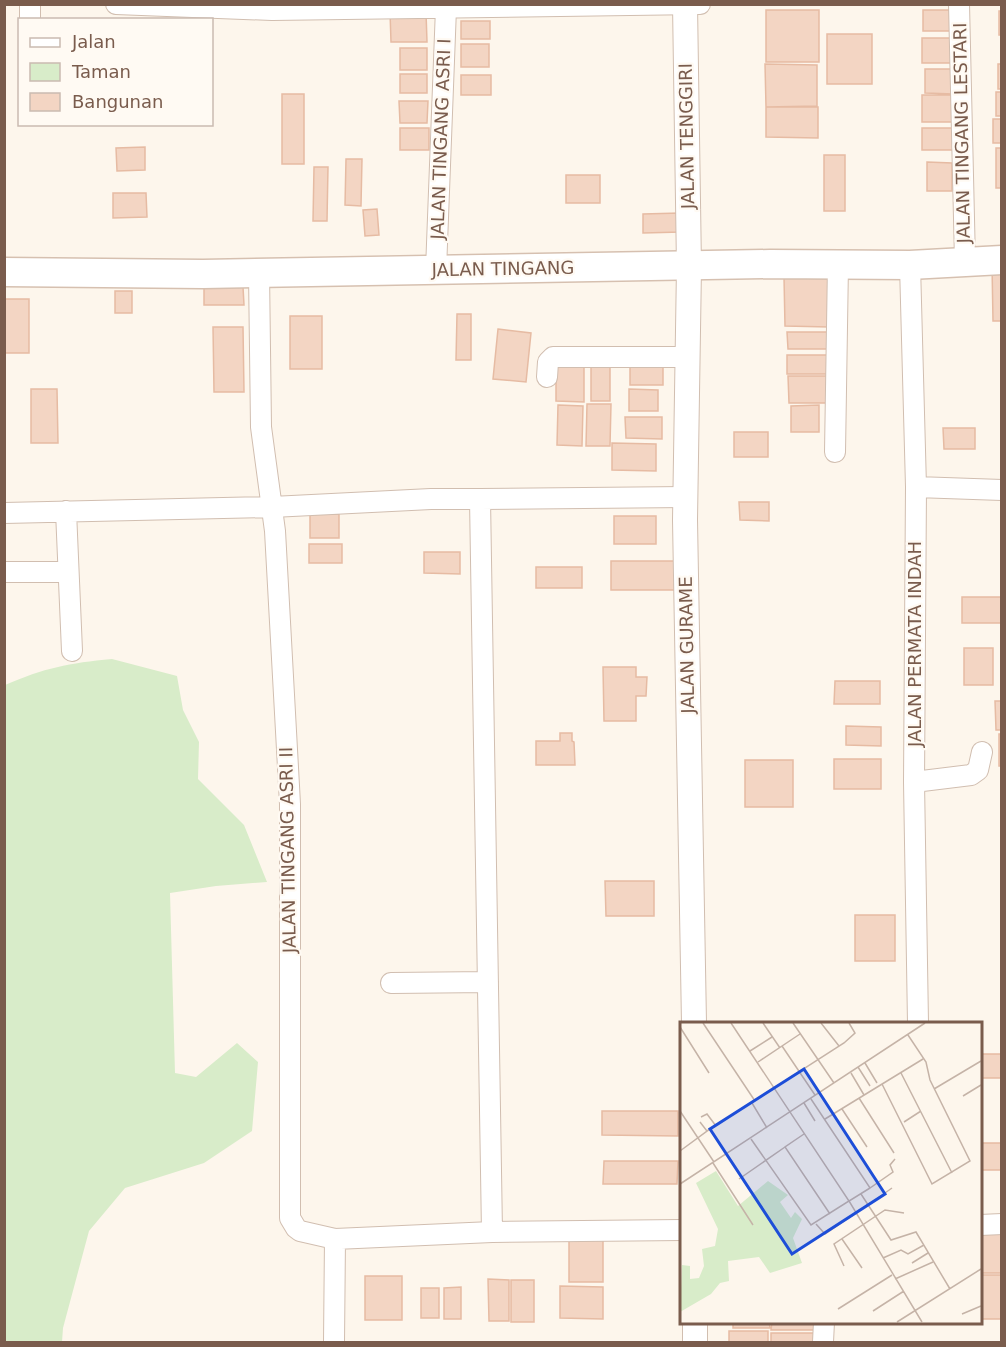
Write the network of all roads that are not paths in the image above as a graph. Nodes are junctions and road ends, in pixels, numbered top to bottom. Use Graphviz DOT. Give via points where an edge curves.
graph roads {
  1 [pos="116,4"];
  2 [pos="700,4"];
  3 [pos="959,4"];
  4 [pos="685,5"];
  5 [pos="478,6"];
  6 [pos="446,8"];
  7 [pos="1002,260"];
  8 [pos="965,261"];
  9 [pos="838,264"];
  10 [pos="910,265"];
  11 [pos="689,267"];
  12 [pos="436,270"];
  13 [pos="4,272"];
  14 [pos="259,272"];
  15 [pos="688,357"];
  16 [pos="547,377"];
  17 [pos="835,452"];
  18 [pos="916,487"];
  19 [pos="1002,490"];
  20 [pos="686,497"];
  21 [pos="480,499"];
  22 [pos="272,507"];
  23 [pos="66,511"];
  24 [pos="4,513"];
  25 [pos="4,572"];
  26 [pos="68,572"];
  27 [pos="72,651"];
  28 [pos="982,752"];
  29 [pos="914,782"];
  30 [pos="391,982"];
  31 [pos="488,982"];
  32 [pos="694,1022"];
  33 [pos="918,1022"];
  34 [pos="1002,1224"];
  35 [pos="982,1225"];
  36 [pos="680,1230"];
  37 [pos="492,1232"];
  38 [pos="335,1239"];
  39 [pos="695,1323"];
  40 [pos="824,1323"];
  41 [pos="334,1342"];
  42 [pos="695,1342"];
  43 [pos="823,1342"];
  1 -- 6 [label="street" via="272,10"];
  2 -- 4 [label="street"];
  3 -- 8 [label="street, JALAN TINGANG LESTARI"];
  4 -- 5 [label="street"];
  4 -- 11 [label="street, JALAN TENGGIRI"];
  5 -- 6 [label="street"];
  6 -- 12 [label="street, JALAN TINGANG ASRI I"];
  7 -- 8 [label="main road, JALAN TINGANG"];
  8 -- 10 [label="main road, JALAN TINGANG"];
  9 -- 10 [label="main road, JALAN TINGANG"];
  9 -- 11 [label="main road, JALAN TINGANG"];
  9 -- 17 [label="street"];
  10 -- 18 [label="street, JALAN PERMATA INDAH"];
  11 -- 12 [label="main road, JALAN TINGANG"];
  11 -- 15 [label="street, JALAN GURAME"];
  12 -- 14 [label="main road, JALAN TINGANG"];
  13 -- 14 [label="main road, JALAN TINGANG"];
  14 -- 22 [label="street, JALAN TINGANG ASRI II" via="261,427"];
  15 -- 16 [label="street" via="553,357"];
  15 -- 20 [label="street, JALAN GURAME"];
  18 -- 19 [label="street"];
  18 -- 29 [label="street, JALAN PERMATA INDAH"];
  20 -- 21 [label="street"];
  20 -- 32 [label="street, JALAN GURAME"];
  21 -- 22 [label="street"];
  21 -- 31 [label="street"];
  22 -- 23 [label="street"];
  22 -- 38 [label="street, JALAN TINGANG ASRI II" via="290,804 288,1212 292,1224 300,1231"];
  23 -- 24 [label="street"];
  23 -- 26 [label="street"];
  25 -- 26 [label="street"];
  26 -- 27 [label="street"];
  28 -- 29 [label="street" via="978,770 971,776"];
  29 -- 33 [label="street, JALAN PERMATA INDAH"];
  30 -- 31 [label="street"];
  31 -- 37 [label="street"];
  34 -- 35 [label="street"];
  36 -- 37 [label="street, JALAN TINGANG ASRI II"];
  37 -- 38 [label="street, JALAN TINGANG ASRI II"];
  38 -- 41 [label="street"];
  39 -- 42 [label="street"];
  40 -- 43 [label="street"];
}
